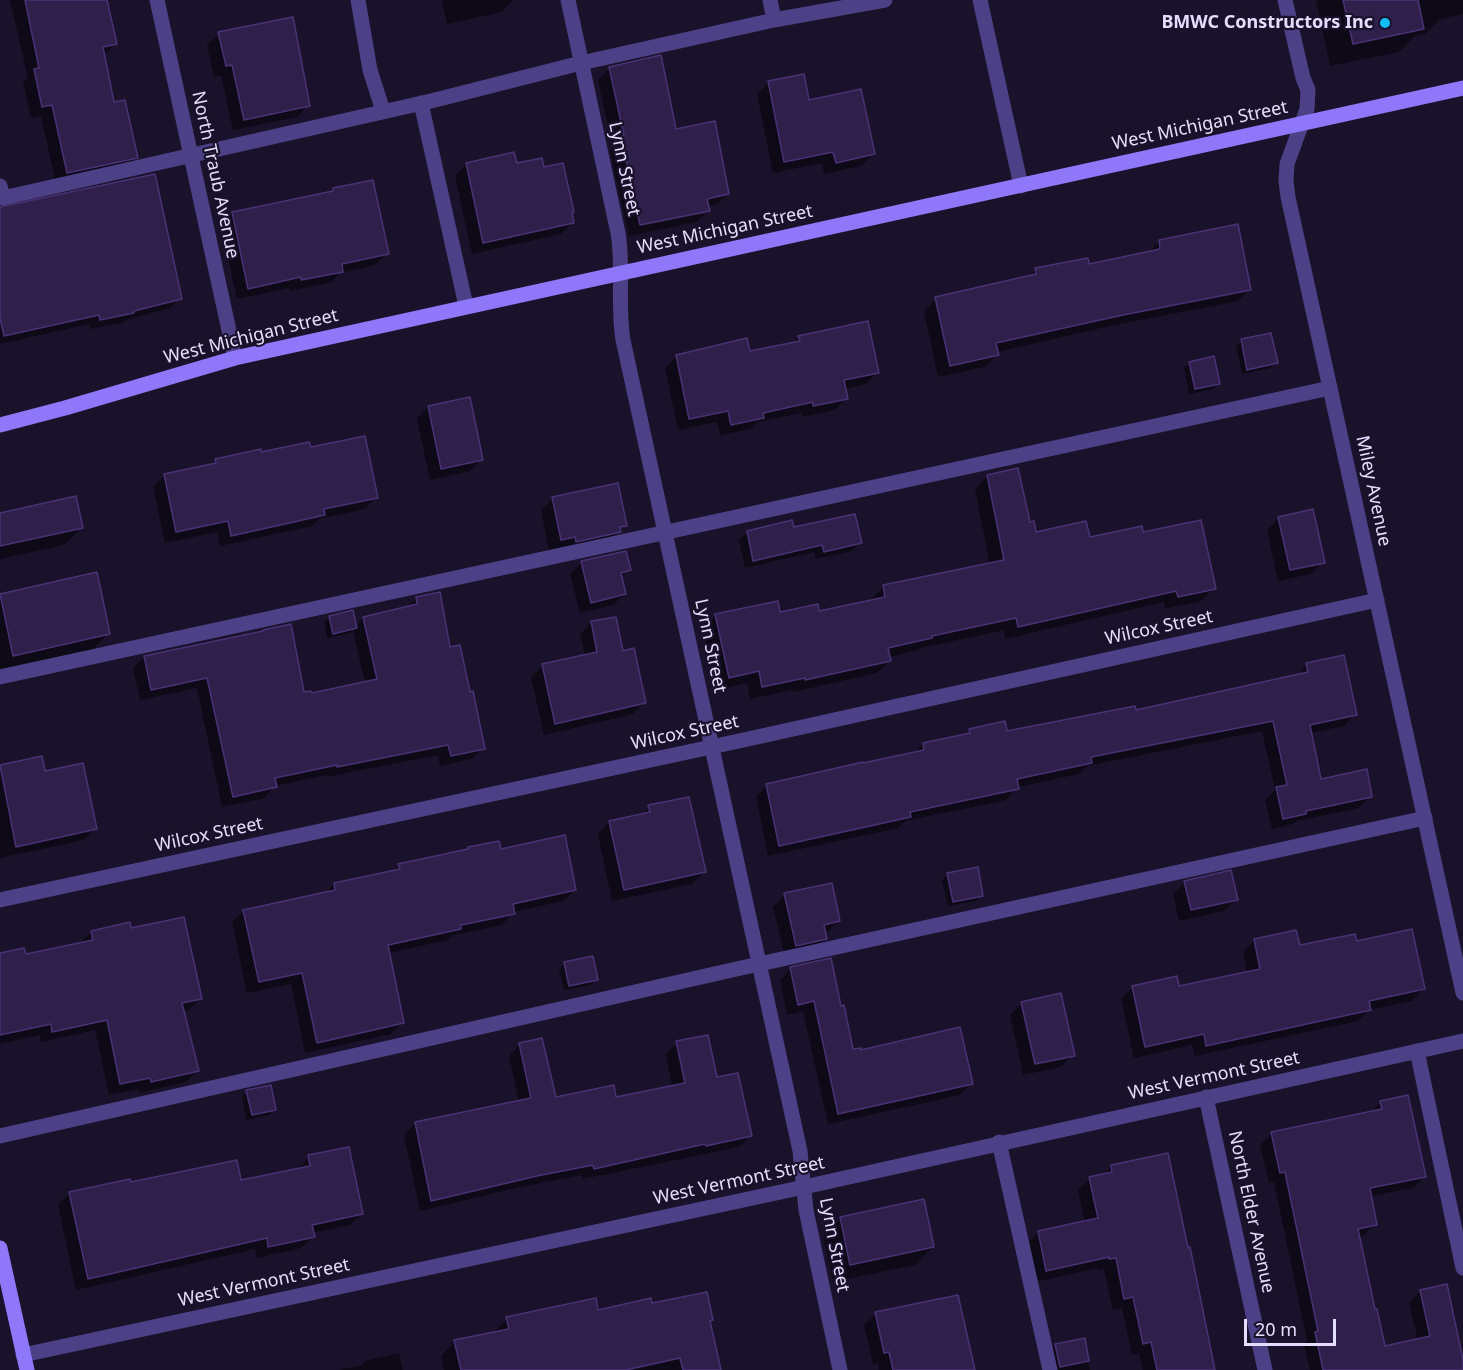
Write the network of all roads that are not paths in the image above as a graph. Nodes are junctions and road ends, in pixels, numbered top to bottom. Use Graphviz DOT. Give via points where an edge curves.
graph roads {
  1 [pos="157,0"];
  2 [pos="358,0"];
  3 [pos="568,0"];
  4 [pos="770,0"];
  5 [pos="885,0"];
  6 [pos="980,0"];
  7 [pos="1285,0"];
  8 [pos="774,20"];
  9 [pos="581,63"];
  10 [pos="1463,88"];
  11 [pos="421,103"];
  12 [pos="383,111"];
  13 [pos="1303,123"];
  14 [pos="191,155"];
  15 [pos="1021,186"];
  16 [pos="1,194"];
  17 [pos="621,273"];
  18 [pos="466,306"];
  19 [pos="235,358"];
  20 [pos="1330,388"];
  21 [pos="0,425"];
  22 [pos="665,534"];
  23 [pos="1377,600"];
  24 [pos="0,677"];
  25 [pos="712,747"];
  26 [pos="1425,819"];
  27 [pos="0,900"];
  28 [pos="759,964"];
  29 [pos="1463,993"];
  30 [pos="1463,1041"];
  31 [pos="1417,1051"];
  32 [pos="1206,1097"];
  33 [pos="0,1136"];
  34 [pos="999,1143"];
  35 [pos="804,1187"];
  36 [pos="0,1248"];
  37 [pos="1463,1268"];
  38 [pos="25,1362"];
  39 [pos="840,1370"];
  40 [pos="1050,1370"];
  41 [pos="1265,1370"];
  1 -- 14 [label="street, North Traub Avenue"];
  2 -- 12 [label="street" via="370,70"];
  3 -- 9 [label="street, Lynn Street"];
  4 -- 8 [label="street"];
  5 -- 8 [label="street"];
  6 -- 15 [label="street"];
  7 -- 13 [label="street, Miley Avenue" via="1308,90"];
  8 -- 9 [label="street"];
  9 -- 11 [label="street"];
  9 -- 17 [label="street, Lynn Street" via="618,233"];
  10 -- 13 [label="main road, West Michigan Street"];
  11 -- 12 [label="street"];
  11 -- 18 [label="street"];
  12 -- 14 [label="street"];
  13 -- 15 [label="main road, West Michigan Street"];
  13 -- 20 [label="street, Miley Avenue" via="1288,159 1287,190"];
  14 -- 16 [label="street"];
  14 -- 19 [label="street, North Traub Avenue"];
  15 -- 17 [label="main road, West Michigan Street"];
  17 -- 18 [label="main road, West Michigan Street"];
  17 -- 22 [label="street, Lynn Street" via="621,331"];
  18 -- 19 [label="main road, West Michigan Street"];
  19 -- 21 [label="main road, West Michigan Street"];
  20 -- 22 [label="street"];
  20 -- 23 [label="street, Miley Avenue"];
  22 -- 24 [label="street"];
  22 -- 25 [label="street, Lynn Street"];
  23 -- 25 [label="street, Wilcox Street"];
  23 -- 26 [label="street, Miley Avenue"];
  25 -- 27 [label="street, Wilcox Street"];
  25 -- 28 [label="street, Lynn Street"];
  26 -- 28 [label="street"];
  26 -- 29 [label="street, Miley Avenue"];
  28 -- 33 [label="street"];
  28 -- 35 [label="street, Lynn Street" via="800,1151"];
  30 -- 31 [label="street, West Vermont Street"];
  31 -- 32 [label="street, West Vermont Street"];
  31 -- 37 [label="street"];
  32 -- 34 [label="street, West Vermont Street"];
  32 -- 41 [label="street, North Elder Avenue"];
  34 -- 35 [label="street, West Vermont Street"];
  34 -- 40 [label="street"];
  35 -- 38 [label="street, West Vermont Street"];
  35 -- 39 [label="street, Lynn Street" via="808,1223"];
  36 -- 38 [label="main road"];
}
